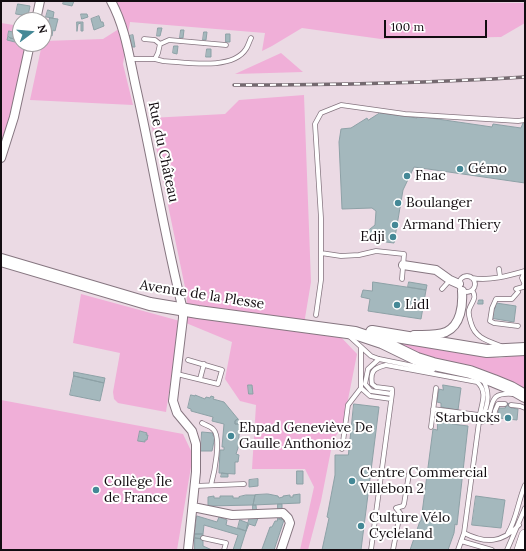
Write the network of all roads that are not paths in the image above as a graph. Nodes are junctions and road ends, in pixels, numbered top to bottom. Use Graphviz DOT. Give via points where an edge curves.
graph roads {
  1 [pos="40,1"];
  2 [pos="111,1"];
  3 [pos="38,12"];
  4 [pos="251,38"];
  5 [pos="144,39"];
  6 [pos="160,44"];
  7 [pos="226,45"];
  8 [pos="28,52"];
  9 [pos="155,59"];
  10 [pos="129,60"];
  11 [pos="525,120"];
  12 [pos="1,158"];
  13 [pos="321,253"];
  14 [pos="1,260"];
  15 [pos="403,265"];
  16 [pos="499,269"];
  17 [pos="525,271"];
  18 [pos="511,275"];
  19 [pos="500,277"];
  20 [pos="472,278"];
  21 [pos="522,278"];
  22 [pos="402,279"];
  23 [pos="480,279"];
  24 [pos="450,280"];
  25 [pos="475,285"];
  26 [pos="525,285"];
  27 [pos="460,287"];
  28 [pos="442,289"];
  29 [pos="472,290"];
  30 [pos="183,310"];
  31 [pos="316,315"];
  32 [pos="518,326"];
  33 [pos="349,332"];
  34 [pos="386,335"];
  35 [pos="361,348"];
  36 [pos="525,349"];
  37 [pos="511,350"];
  38 [pos="379,359"];
  39 [pos="188,360"];
  40 [pos="204,364"];
  41 [pos="177,374"];
  42 [pos="480,376"];
  43 [pos="200,379"];
  44 [pos="362,388"];
  45 [pos="436,388"];
  46 [pos="392,394"];
  47 [pos="524,395"];
  48 [pos="505,404"];
  49 [pos="511,405"];
  50 [pos="525,408"];
  51 [pos="433,409"];
  52 [pos="479,415"];
  53 [pos="479,422"];
  54 [pos="492,422"];
  55 [pos="202,423"];
  56 [pos="430,427"];
  57 [pos="342,449"];
  58 [pos="409,474"];
  59 [pos="244,484"];
  60 [pos="212,485"];
  61 [pos="525,485"];
  62 [pos="195,486"];
  63 [pos="193,507"];
  64 [pos="525,508"];
  65 [pos="522,530"];
  66 [pos="464,533"];
  67 [pos="508,535"];
  68 [pos="203,538"];
  69 [pos="461,541"];
  70 [pos="188,550"];
  71 [pos="224,550"];
  72 [pos="282,550"];
  73 [pos="371,550"];
  74 [pos="393,550"];
  75 [pos="458,550"];
  76 [pos="492,550"];
  77 [pos="507,550"];
  78 [pos="520,550"];
  1 -- 3 [label="street"];
  2 -- 10 [label="street, Rue du Château" via="122,27"];
  4 -- 9 [label="lane" via="246,50 227,63"];
  5 -- 6 [label="lane" via="156,40"];
  6 -- 7 [label="lane" via="169,40"];
  6 -- 9 [label="lane"];
  8 -- 12 [label="street" via="14,117"];
  9 -- 10 [label="lane"];
  10 -- 30 [label="street, Rue du Château"];
  11 -- 13 [label="lane" via="405,114 341,105 321,113 315,124"];
  13 -- 15 [label="lane" via="341,256 376,251 404,254"];
  13 -- 31 [label="lane" via="321,280"];
  14 -- 30 [label="main road, Avenue de la Plesse" via="150,304"];
  15 -- 22 [label="lane"];
  15 -- 24 [label="street" via="436,270"];
  16 -- 19 [label="lane"];
  17 -- 18 [label="lane"];
  17 -- 21 [label="lane"];
  18 -- 19 [label="lane"];
  18 -- 21 [label="lane"];
  19 -- 23 [label="lane"];
  20 -- 23 [label="lane"];
  20 -- 25 [label="lane"];
  20 -- 27 [label="lane" via="465,276 460,279"];
  21 -- 26 [label="lane"];
  23 -- 25 [label="lane"];
  24 -- 27 [label="street"];
  24 -- 28 [label="lane"];
  25 -- 29 [label="lane"];
  26 -- 32 [label="lane" via="517,290 512,299 496,299 492,308 490,320 494,323"];
  27 -- 29 [label="lane" via="467,292"];
  27 -- 34 [label="street" via="462,307 459,317 454,326 446,332 435,335"];
  29 -- 37 [label="lane" via="475,300 469,317 472,328 479,338"];
  30 -- 33 [label="main road, Avenue de la Plesse"];
  30 -- 41 [label="street, Rue du Château"];
  33 -- 34 [label="main road, Avenue de la Plesse"];
  33 -- 35 [label="lane"];
  33 -- 42 [label="main road, Avenue de la Plesse" via="382,342 417,359"];
  34 -- 37 [label="main road, Avenue de la Plesse" via="487,351"];
  35 -- 38 [label="lane"];
  35 -- 44 [label="lane"];
  36 -- 37 [label="main road, Avenue de la Plesse"];
  38 -- 42 [label="lane" via="419,368"];
  38 -- 46 [label="lane" via="368,369 365,384 371,391"];
  39 -- 40 [label="lane"];
  40 -- 43 [label="lane"];
  40 -- 43 [label="lane" via="222,370 218,384"];
  41 -- 43 [label="lane"];
  41 -- 62 [label="street, Rue du Château" via="173,401 177,413 192,431 196,444"];
  42 -- 47 [label="main road, Avenue de la Plesse"];
  42 -- 53 [label="lane" via="486,385 488,395 486,409"];
  44 -- 46 [label="lane" via="370,396"];
  44 -- 57 [label="lane" via="348,405"];
  45 -- 51 [label="lane"];
  46 -- 52 [label="lane" via="372,384 372,372 377,367 386,365 477,382 484,393"];
  46 -- 73 [label="lane"];
  47 -- 53 [label="lane" via="497,396 492,400 486,421"];
  48 -- 54 [label="lane" via="498,404"];
  49 -- 50 [label="lane"];
  51 -- 52 [label="lane"];
  51 -- 56 [label="lane"];
  52 -- 53 [label="lane"];
  53 -- 66 [label="lane"];
  55 -- 60 [label="lane" via="214,429 217,436"];
  58 -- 74 [label="lane" via="404,504 396,508 400,513"];
  59 -- 60 [label="lane"];
  60 -- 62 [label="lane"];
  61 -- 67 [label="lane"];
  62 -- 63 [label="street, Rue du Château"];
  63 -- 70 [label="street, Rue du Château" via="192,537"];
  63 -- 72 [label="street" via="232,515 283,513 290,522"];
  64 -- 65 [label="lane"];
  65 -- 67 [label="lane"];
  65 -- 77 [label="lane"];
  65 -- 78 [label="street"];
  66 -- 67 [label="lane" via="492,541"];
  66 -- 69 [label="lane"];
  68 -- 71 [label="lane" via="226,543"];
  69 -- 75 [label="lane"];
  69 -- 76 [label="lane"];
}
